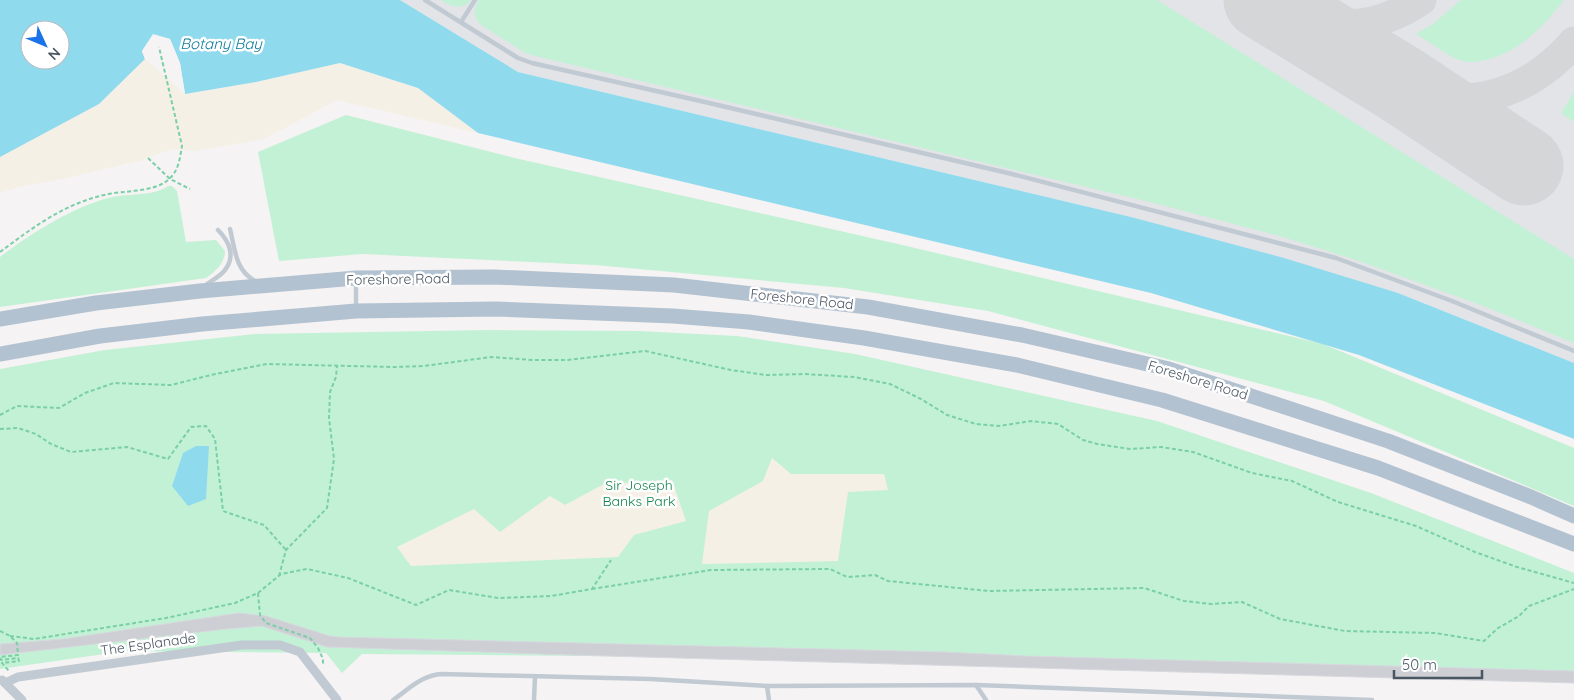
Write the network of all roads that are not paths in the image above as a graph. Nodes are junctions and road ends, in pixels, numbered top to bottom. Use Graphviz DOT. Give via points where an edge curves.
graph roads {
  1 [pos="425,0"];
  2 [pos="475,0"];
  3 [pos="462,22"];
  4 [pos="230,228"];
  5 [pos="218,230"];
  6 [pos="356,278"];
  7 [pos="266,286"];
  8 [pos="200,291"];
  9 [pos="356,311"];
  10 [pos="0,319"];
  11 [pos="1574,351"];
  12 [pos="0,354"];
  13 [pos="1574,516"];
  14 [pos="1574,544"];
  15 [pos="534,677"];
  16 [pos="976,685"];
  17 [pos="767,686"];
  18 [pos="22,700"];
  19 [pos="337,700"];
  20 [pos="393,700"];
  21 [pos="534,700"];
  22 [pos="768,700"];
  23 [pos="986,700"];
  24 [pos="1372,700"];
  1 -- 3 [label="lane"];
  2 -- 3 [label="lane"];
  3 -- 11 [label="lane" via="518,58 532,63 993,170 1336,258"];
  4 -- 7 [label="lane" via="241,270"];
  5 -- 8 [label="lane" via="229,243 229,264"];
  6 -- 7 [label="main road, Foreshore Road"];
  6 -- 9 [label="lane"];
  6 -- 13 [label="main road, Foreshore Road" via="495,278 674,285 868,307 1022,335 1170,369 1388,441"];
  7 -- 8 [label="main road, Foreshore Road"];
  8 -- 10 [label="main road, Foreshore Road" via="96,303"];
  9 -- 12 [label="main road, Foreshore Road" via="100,336"];
  9 -- 14 [label="main road, Foreshore Road" via="496,309 749,322 1017,365 1162,400 1378,468"];
  15 -- 17 [label="lane"];
  15 -- 20 [label="lane" via="431,674"];
  15 -- 21 [label="lane"];
  16 -- 17 [label="lane"];
  16 -- 23 [label="lane"];
  16 -- 24 [label="lane"];
  17 -- 22 [label="lane"];
  18 -- 19 [label="street, The Esplanade" via="3,681 242,645 280,645 300,652"];
}
